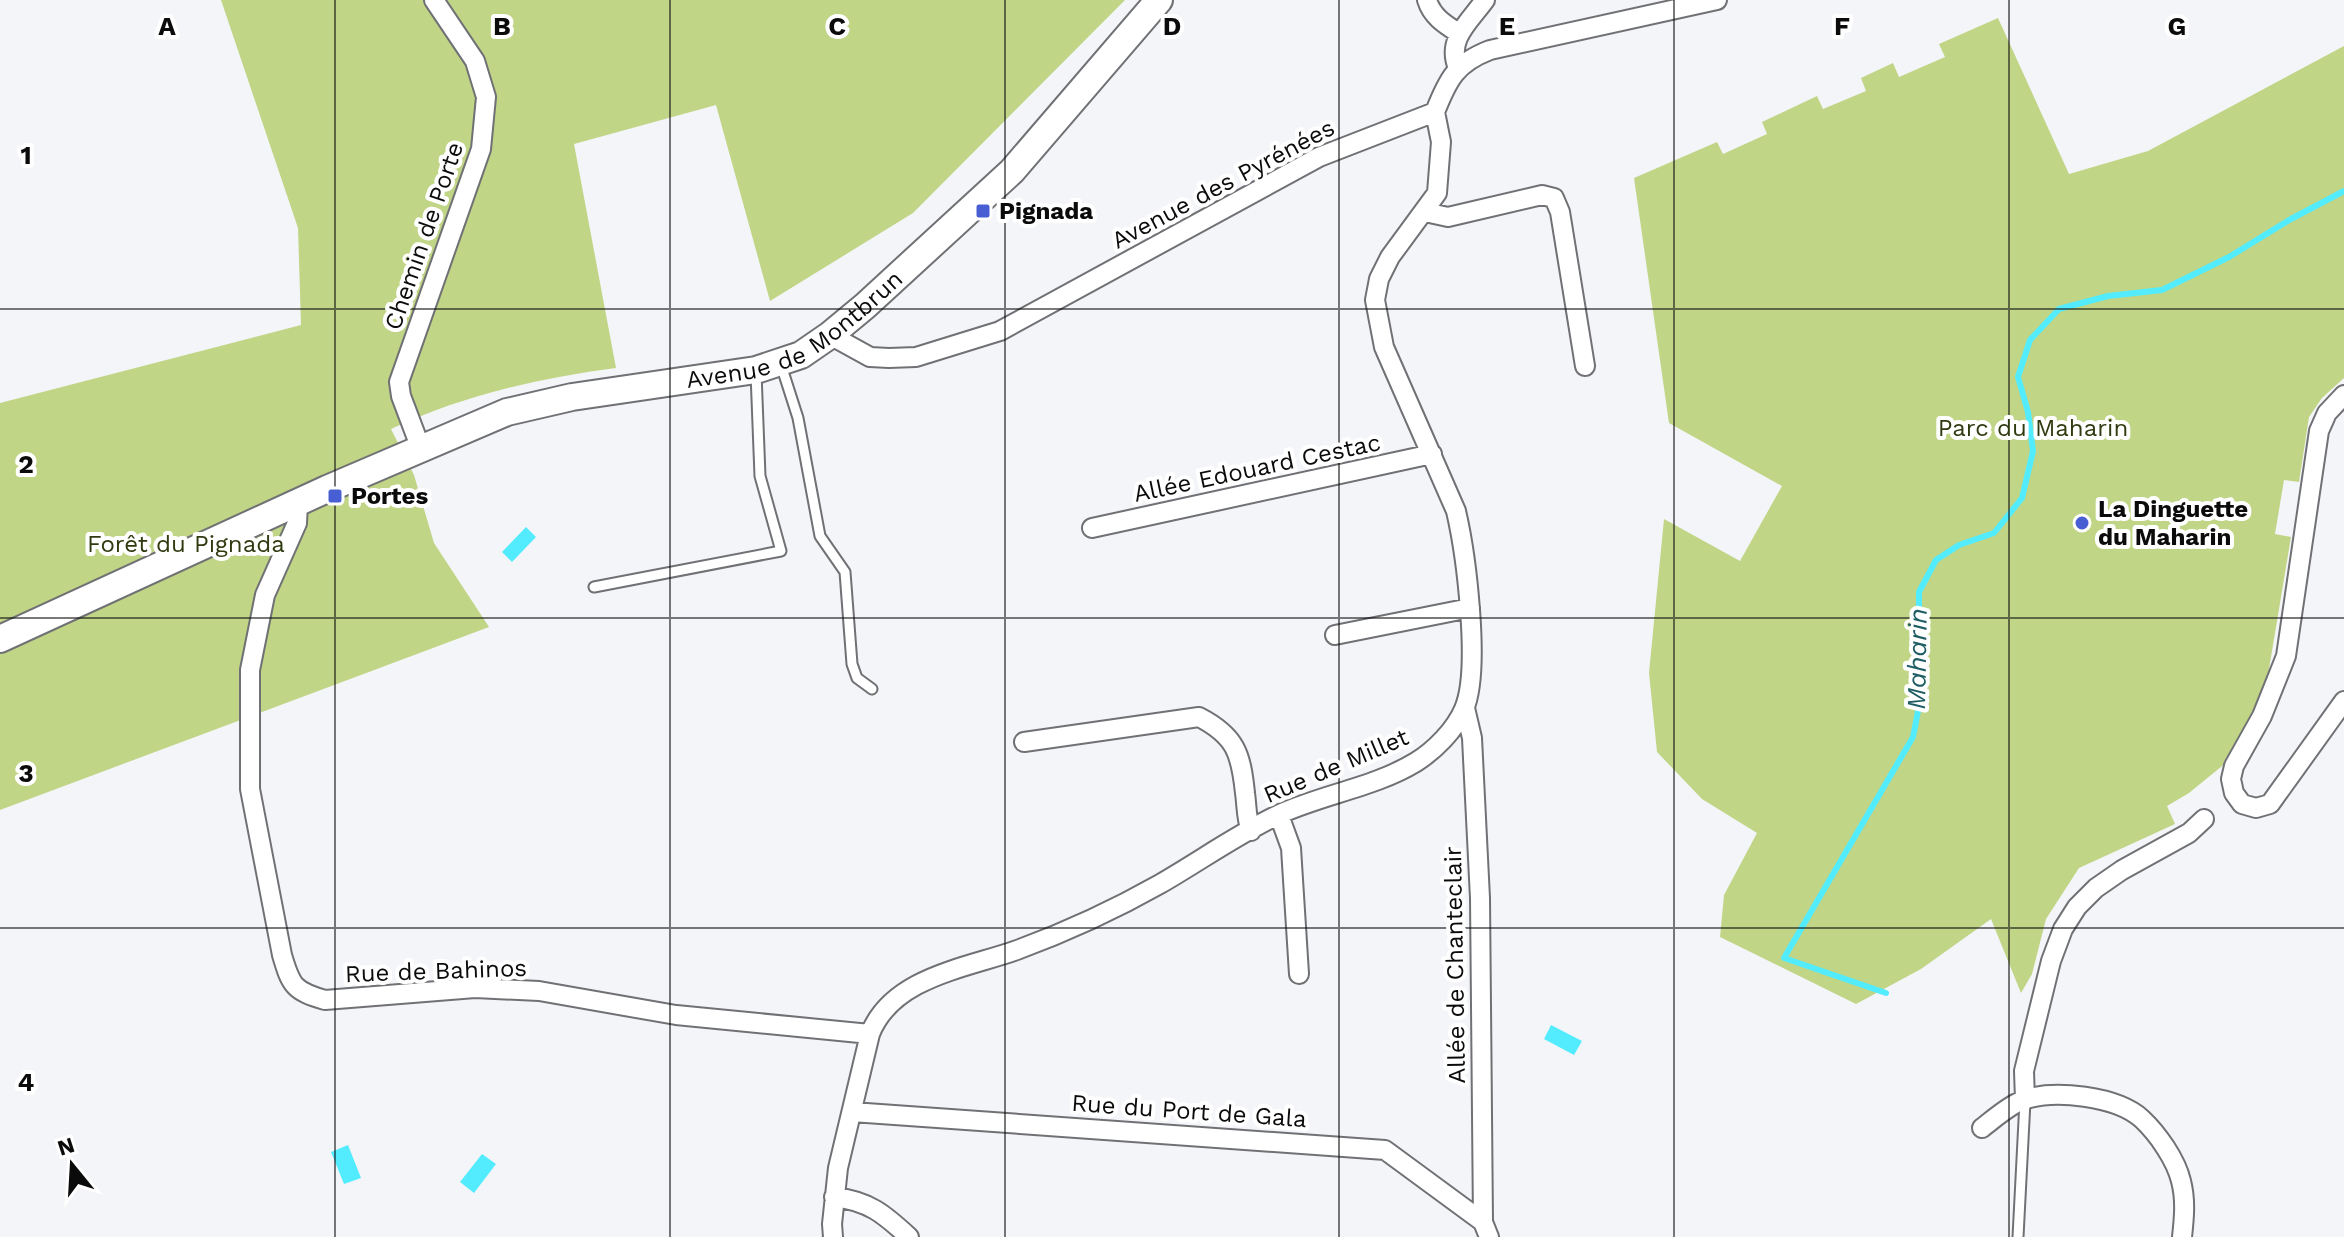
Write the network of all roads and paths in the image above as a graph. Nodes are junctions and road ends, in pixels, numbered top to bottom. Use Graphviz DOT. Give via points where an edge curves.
graph roads {
  1 [pos="434,0"];
  2 [pos="1159,0"];
  3 [pos="1427,0"];
  4 [pos="1485,0"];
  5 [pos="1717,0"];
  6 [pos="1460,34"];
  7 [pos="1458,68"];
  8 [pos="1435,112"];
  9 [pos="1425,212"];
  10 [pos="830,335"];
  11 [pos="1585,366"];
  12 [pos="768,367"];
  13 [pos="2344,395"];
  14 [pos="421,449"];
  15 [pos="1432,454"];
  16 [pos="298,503"];
  17 [pos="1092,528"];
  18 [pos="594,587"];
  19 [pos="1470,608"];
  20 [pos="1335,635"];
  21 [pos="0,639"];
  22 [pos="872,689"];
  23 [pos="2344,701"];
  24 [pos="1465,708"];
  25 [pos="1024,742"];
  26 [pos="1279,815"];
  27 [pos="2204,819"];
  28 [pos="1251,831"];
  29 [pos="1299,974"];
  30 [pos="870,1034"];
  31 [pos="2025,1100"];
  32 [pos="852,1112"];
  33 [pos="1982,1128"];
  34 [pos="834,1197"];
  35 [pos="1486,1230"];
  36 [pos="833,1237"];
  37 [pos="909,1237"];
  38 [pos="2018,1237"];
  39 [pos="2182,1237"];
  1 -- 14 [label="street, Chemin de Porte" via="475,61 486,97 481,149 399,382"];
  2 -- 10 [label="street, Avenue de Montbrun" via="1012,171"];
  3 -- 6 [label="street" via="1442,23"];
  4 -- 6 [label="street"];
  5 -- 7 [label="street" via="1490,50"];
  6 -- 7 [label="street" via="1453,44"];
  7 -- 8 [label="street"];
  8 -- 9 [label="street, Rue de Millet" via="1440,169 1437,193"];
  8 -- 10 [label="street, Avenue des Pyrénées" via="1319,157 1000,331 916,357 889,358 870,357"];
  9 -- 11 [label="street" via="1448,217 1542,195 1554,198"];
  9 -- 15 [label="street, Rue de Millet" via="1390,257 1375,300 1384,347"];
  10 -- 12 [label="street, Avenue de Montbrun" via="801,355"];
  12 -- 14 [label="street, Avenue de Montbrun" via="541,403"];
  12 -- 18 [label="lane" via="760,476 781,551"];
  12 -- 22 [label="lane" via="798,418 820,536 845,572 852,664 857,678"];
  13 -- 23 [label="street" via="2319,431 2286,656 2234,766 2231,779 2242,804 2270,804"];
  14 -- 16 [label="street, Avenue de Montbrun"];
  15 -- 17 [label="street, Allée Edouard Cestac"];
  15 -- 19 [label="street, Rue de Millet" via="1456,511"];
  16 -- 21 [label="street, Avenue de Montbrun"];
  16 -- 30 [label="street, Rue de Bahinos" via="297,523 265,595 250,670 250,789 282,955 289,981 302,994 325,1000 475,988 539,991 676,1015"];
  19 -- 20 [label="street"];
  19 -- 24 [label="street, Rue de Millet"];
  24 -- 26 [label="street, Rue de Millet" via="1439,744 1415,763"];
  24 -- 35 [label="street, Allée de Chanteclair" via="1472,738 1480,898"];
  25 -- 28 [label="street" via="1199,717 1216,726 1237,749"];
  26 -- 28 [label="street, Rue de Millet"];
  26 -- 29 [label="street" via="1291,848"];
  27 -- 31 [label="street" via="2109,879 2077,907 2051,961 2024,1071"];
  28 -- 30 [label="street, Rue de Millet" via="1114,909 914,986 883,1012"];
  30 -- 32 [label="street"];
  31 -- 33 [label="street"];
  31 -- 38 [label="lane"];
  31 -- 39 [label="street" via="2068,1094 2111,1103 2141,1118 2171,1157 2181,1180"];
  32 -- 34 [label="street"];
  32 -- 35 [label="street, Rue du Port de Gala" via="1385,1150"];
  34 -- 36 [label="street"];
  34 -- 37 [label="street" via="858,1199"];
}
